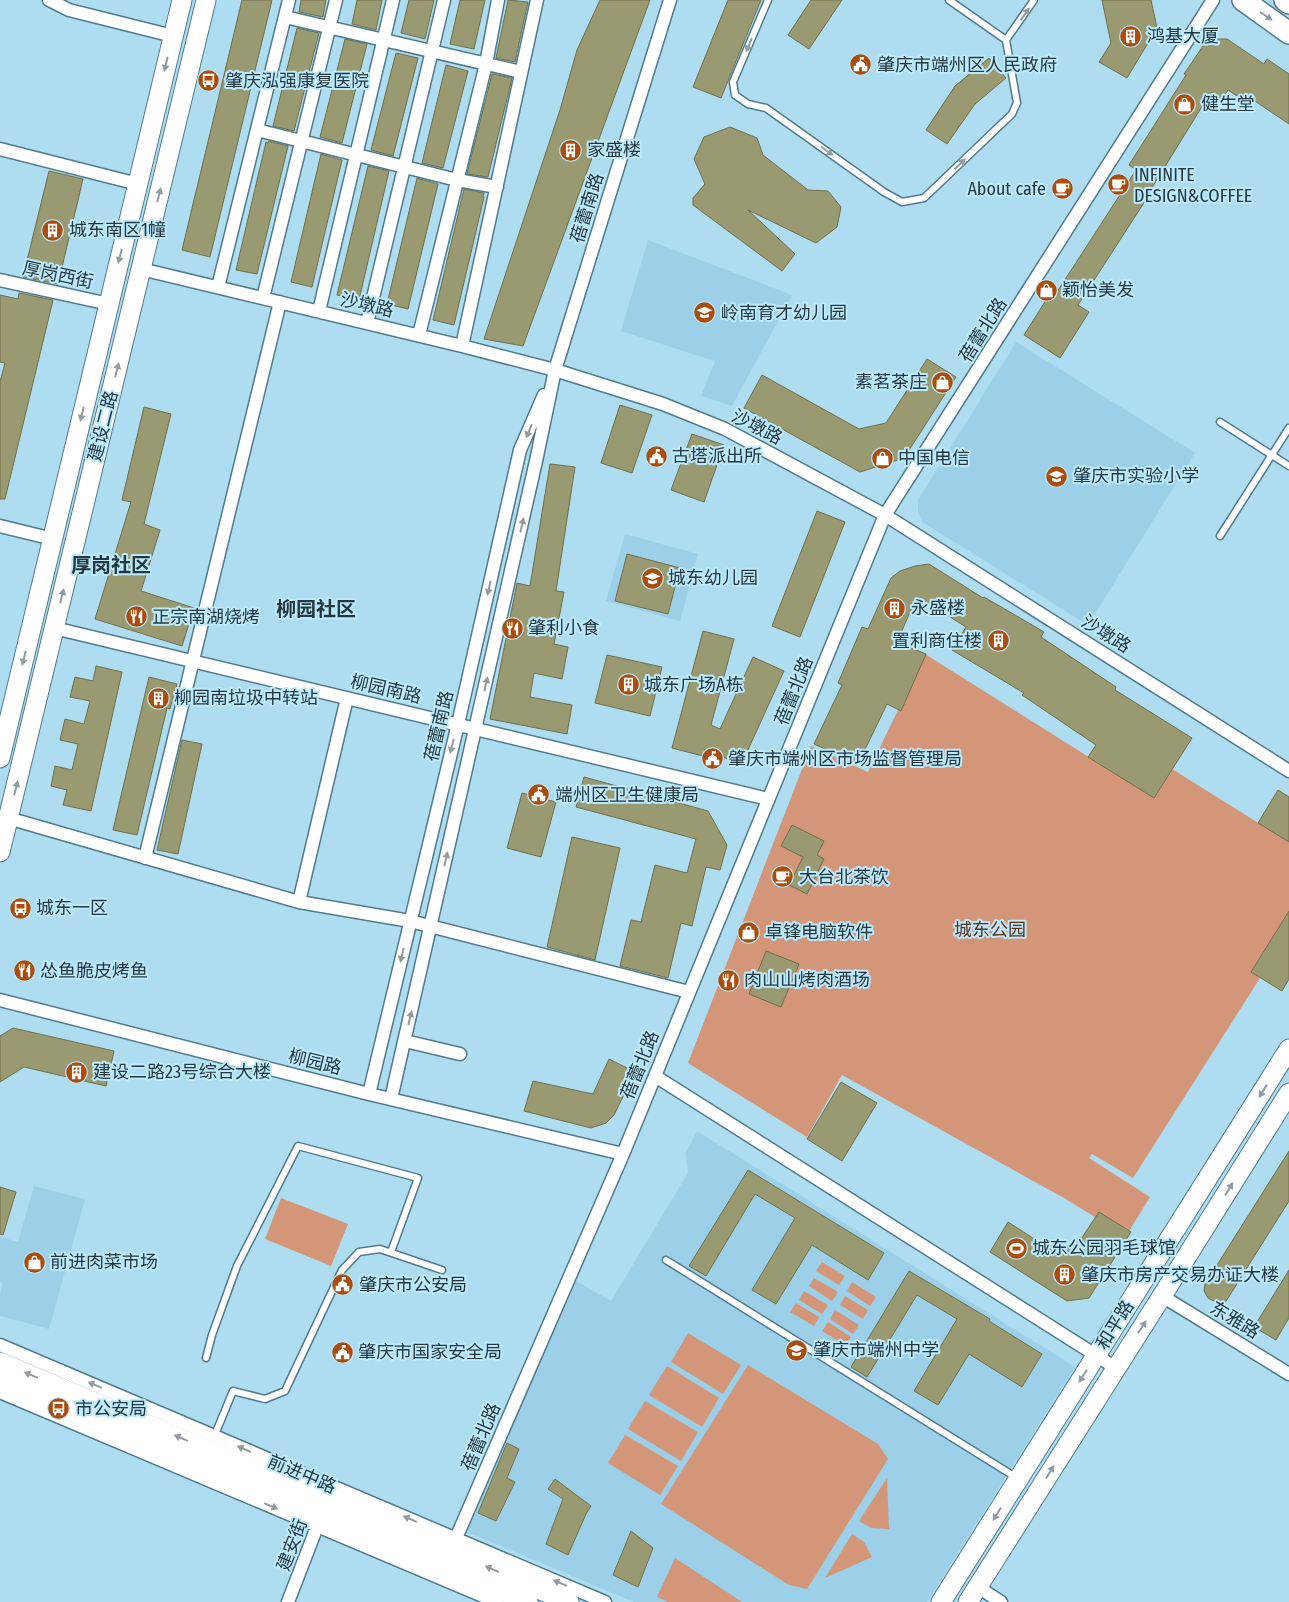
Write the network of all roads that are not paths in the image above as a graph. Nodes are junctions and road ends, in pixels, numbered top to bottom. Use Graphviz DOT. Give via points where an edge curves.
graph roads {
  1 [pos="49,0"];
  2 [pos="182,0"];
  3 [pos="206,0"];
  4 [pos="289,0"];
  5 [pos="336,0"];
  6 [pos="393,0"];
  7 [pos="444,0"];
  8 [pos="498,0"];
  9 [pos="536,0"];
  10 [pos="670,0"];
  11 [pos="768,0"];
  12 [pos="949,0"];
  13 [pos="1034,0"];
  14 [pos="1213,0"];
  15 [pos="1243,0"];
  16 [pos="1285,0"];
  17 [pos="1289,3"];
  18 [pos="285,16"];
  19 [pos="330,27"];
  20 [pos="1289,33"];
  21 [pos="173,36"];
  22 [pos="383,40"];
  23 [pos="1006,40"];
  24 [pos="432,51"];
  25 [pos="486,64"];
  26 [pos="521,72"];
  27 [pos="257,130"];
  28 [pos="302,142"];
  29 [pos="0,149"];
  30 [pos="356,155"];
  31 [pos="404,167"];
  32 [pos="457,180"];
  33 [pos="138,184"];
  34 [pos="497,187"];
  35 [pos="141,269"];
  36 [pos="0,280"];
  37 [pos="218,287"];
  38 [pos="263,298"];
  39 [pos="280,302"];
  40 [pos="109,304"];
  41 [pos="319,311"];
  42 [pos="367,323"];
  43 [pos="419,335"];
  44 [pos="462,346"];
  45 [pos="555,370"];
  46 [pos="1220,422"];
  47 [pos="1289,428"];
  48 [pos="1272,455"];
  49 [pos="1289,466"];
  50 [pos="886,515"];
  51 [pos="0,526"];
  52 [pos="1220,536"];
  53 [pos="53,539"];
  54 [pos="54,628"];
  55 [pos="193,661"];
  56 [pos="347,698"];
  57 [pos="458,724"];
  58 [pos="476,728"];
  59 [pos="0,758"];
  60 [pos="1289,771"];
  61 [pos="768,799"];
  62 [pos="8,818"];
  63 [pos="0,852"];
  64 [pos="145,858"];
  65 [pos="299,902"];
  66 [pos="410,921"];
  67 [pos="430,926"];
  68 [pos="689,992"];
  69 [pos="0,1000"];
  70 [pos="405,1041"];
  71 [pos="1289,1049"];
  72 [pos="460,1054"];
  73 [pos="655,1076"];
  74 [pos="1289,1093"];
  75 [pos="369,1094"];
  76 [pos="391,1099"];
  77 [pos="623,1154"];
  78 [pos="391,1252"];
  79 [pos="666,1260"];
  80 [pos="442,1270"];
  81 [pos="1162,1296"];
  82 [pos="0,1345"];
  83 [pos="1096,1355"];
  84 [pos="206,1358"];
  85 [pos="0,1362"];
  86 [pos="1116,1368"];
  87 [pos="1289,1374"];
  88 [pos="0,1380"];
  89 [pos="0,1392"];
  90 [pos="209,1450"];
  91 [pos="1018,1479"];
  92 [pos="322,1514"];
  93 [pos="453,1545"];
  94 [pos="973,1595"];
  95 [pos="288,1602"];
  96 [pos="497,1602"];
  97 [pos="528,1602"];
  98 [pos="569,1602"];
  99 [pos="604,1602"];
  100 [pos="941,1602"];
  101 [pos="1000,1602"];
  1 -- 21 [label="street" via="69,10"];
  2 -- 21 [label="main road, 建设二路"];
  35 -- 3 [label="main road, 建设二路, one-way"];
  4 -- 18 [label="street"];
  5 -- 19 [label="street"];
  6 -- 22 [label="street"];
  7 -- 24 [label="street"];
  8 -- 25 [label="street"];
  9 -- 26 [label="street"];
  10 -- 45 [label="street, 蓓蕾南路"];
  11 -- 23 [label="lane, one-way" via="733,82 735,95 748,104 766,108 902,202 924,198 1012,114 1017,103"];
  12 -- 23 [label="lane"];
  23 -- 13 [label="lane, one-way"];
  14 -- 50 [label="street, 蓓蕾北路"];
  15 -- 20 [label="main road, one-way"];
  16 -- 17 [label="main road"];
  18 -- 19 [label="street"];
  18 -- 27 [label="street"];
  19 -- 22 [label="street"];
  19 -- 28 [label="street"];
  21 -- 33 [label="main road, 建设二路, one-way"];
  22 -- 24 [label="street"];
  22 -- 30 [label="street"];
  24 -- 25 [label="street"];
  24 -- 31 [label="street"];
  25 -- 26 [label="street"];
  25 -- 32 [label="street"];
  26 -- 34 [label="street"];
  27 -- 28 [label="street"];
  27 -- 37 [label="street"];
  28 -- 30 [label="street"];
  28 -- 38 [label="street"];
  29 -- 33 [label="street"];
  30 -- 31 [label="street"];
  30 -- 41 [label="street"];
  31 -- 32 [label="street"];
  31 -- 42 [label="street"];
  32 -- 34 [label="street"];
  32 -- 43 [label="street"];
  33 -- 40 [label="main road, 建设二路, one-way"];
  34 -- 44 [label="street"];
  35 -- 37 [label="street, 沙墩路"];
  54 -- 35 [label="main road, 建设二路, one-way"];
  36 -- 40 [label="street, 厚岗西街"];
  37 -- 38 [label="street, 沙墩路"];
  38 -- 39 [label="street, 沙墩路"];
  39 -- 41 [label="street, 沙墩路"];
  39 -- 55 [label="street"];
  40 -- 53 [label="main road, 建设二路, one-way"];
  41 -- 42 [label="street, 沙墩路"];
  42 -- 43 [label="street, 沙墩路"];
  43 -- 44 [label="street, 沙墩路"];
  44 -- 45 [label="street, 沙墩路"];
  45 -- 50 [label="street, 沙墩路" via="663,404 725,429"];
  45 -- 57 [label="street, 蓓蕾南路, one-way" via="520,450"];
  58 -- 45 [label="street, 蓓蕾南路, one-way"];
  46 -- 48 [label="lane"];
  47 -- 48 [label="lane"];
  48 -- 49 [label="lane"];
  48 -- 52 [label="lane"];
  50 -- 60 [label="street, 沙墩路"];
  50 -- 61 [label="street, 蓓蕾北路"];
  51 -- 53 [label="street"];
  53 -- 59 [label="main road, 建设二路, one-way"];
  54 -- 55 [label="street, 柳园南路"];
  62 -- 54 [label="main road, 建设二路, one-way"];
  55 -- 56 [label="street, 柳园南路"];
  55 -- 64 [label="street"];
  56 -- 57 [label="street, 柳园南路"];
  56 -- 65 [label="street"];
  57 -- 58 [label="street, 柳园南路"];
  57 -- 66 [label="street, 蓓蕾南路, one-way"];
  58 -- 61 [label="street, 柳园南路"];
  67 -- 58 [label="street, 蓓蕾南路, one-way"];
  61 -- 68 [label="street, 蓓蕾北路"];
  62 -- 63 [label="main road, 建设二路"];
  62 -- 64 [label="street"];
  64 -- 65 [label="street"];
  65 -- 66 [label="street"];
  66 -- 67 [label="street"];
  66 -- 75 [label="street, 蓓蕾南路, one-way"];
  67 -- 68 [label="street"];
  70 -- 67 [label="street, 蓓蕾南路, one-way"];
  68 -- 73 [label="street, 蓓蕾北路"];
  69 -- 75 [label="street, 柳园路"];
  70 -- 72 [label="street"];
  70 -- 76 [label="street, 蓓蕾南路"];
  71 -- 83 [label="main road, 和平路, one-way"];
  73 -- 77 [label="street, 蓓蕾北路"];
  73 -- 83 [label="street"];
  81 -- 74 [label="main road, 和平路, one-way"];
  75 -- 76 [label="street, 柳园路"];
  76 -- 77 [label="street, 柳园路"];
  77 -- 93 [label="street, 蓓蕾北路"];
  78 -- 80 [label="lane"];
  78 -- 84 [label="lane" via="418,1178 298,1146 237,1266"];
  78 -- 90 [label="lane" via="380,1249 359,1252 342,1270 285,1391 264,1399 234,1391"];
  79 -- 91 [label="lane"];
  86 -- 81 [label="main road, 和平路, one-way"];
  81 -- 87 [label="street, 东雅路"];
  90 -- 82 [label="street, 前进中路, one-way"];
  83 -- 86 [label="street"];
  83 -- 91 [label="main road, 和平路, one-way"];
  90 -- 85 [label="main road, one-way"];
  94 -- 86 [label="main road, 和平路, one-way"];
  88 -- 90 [label="main road, 前进中路"];
  89 -- 92 [label="street, 前进中路, one-way"];
  90 -- 92 [label="main road, 前进中路"];
  93 -- 90 [label="street, 前进中路, one-way"];
  91 -- 100 [label="main road, 和平路, one-way"];
  92 -- 93 [label="main road"];
  92 -- 95 [label="street, 建安街"];
  92 -- 96 [label="street, 前进中路"];
  92 -- 97 [label="main road, 前进中路"];
  98 -- 93 [label="main road, one-way"];
  99 -- 93 [label="street, 前进中路, one-way"];
  94 -- 101 [label="street"];
}
